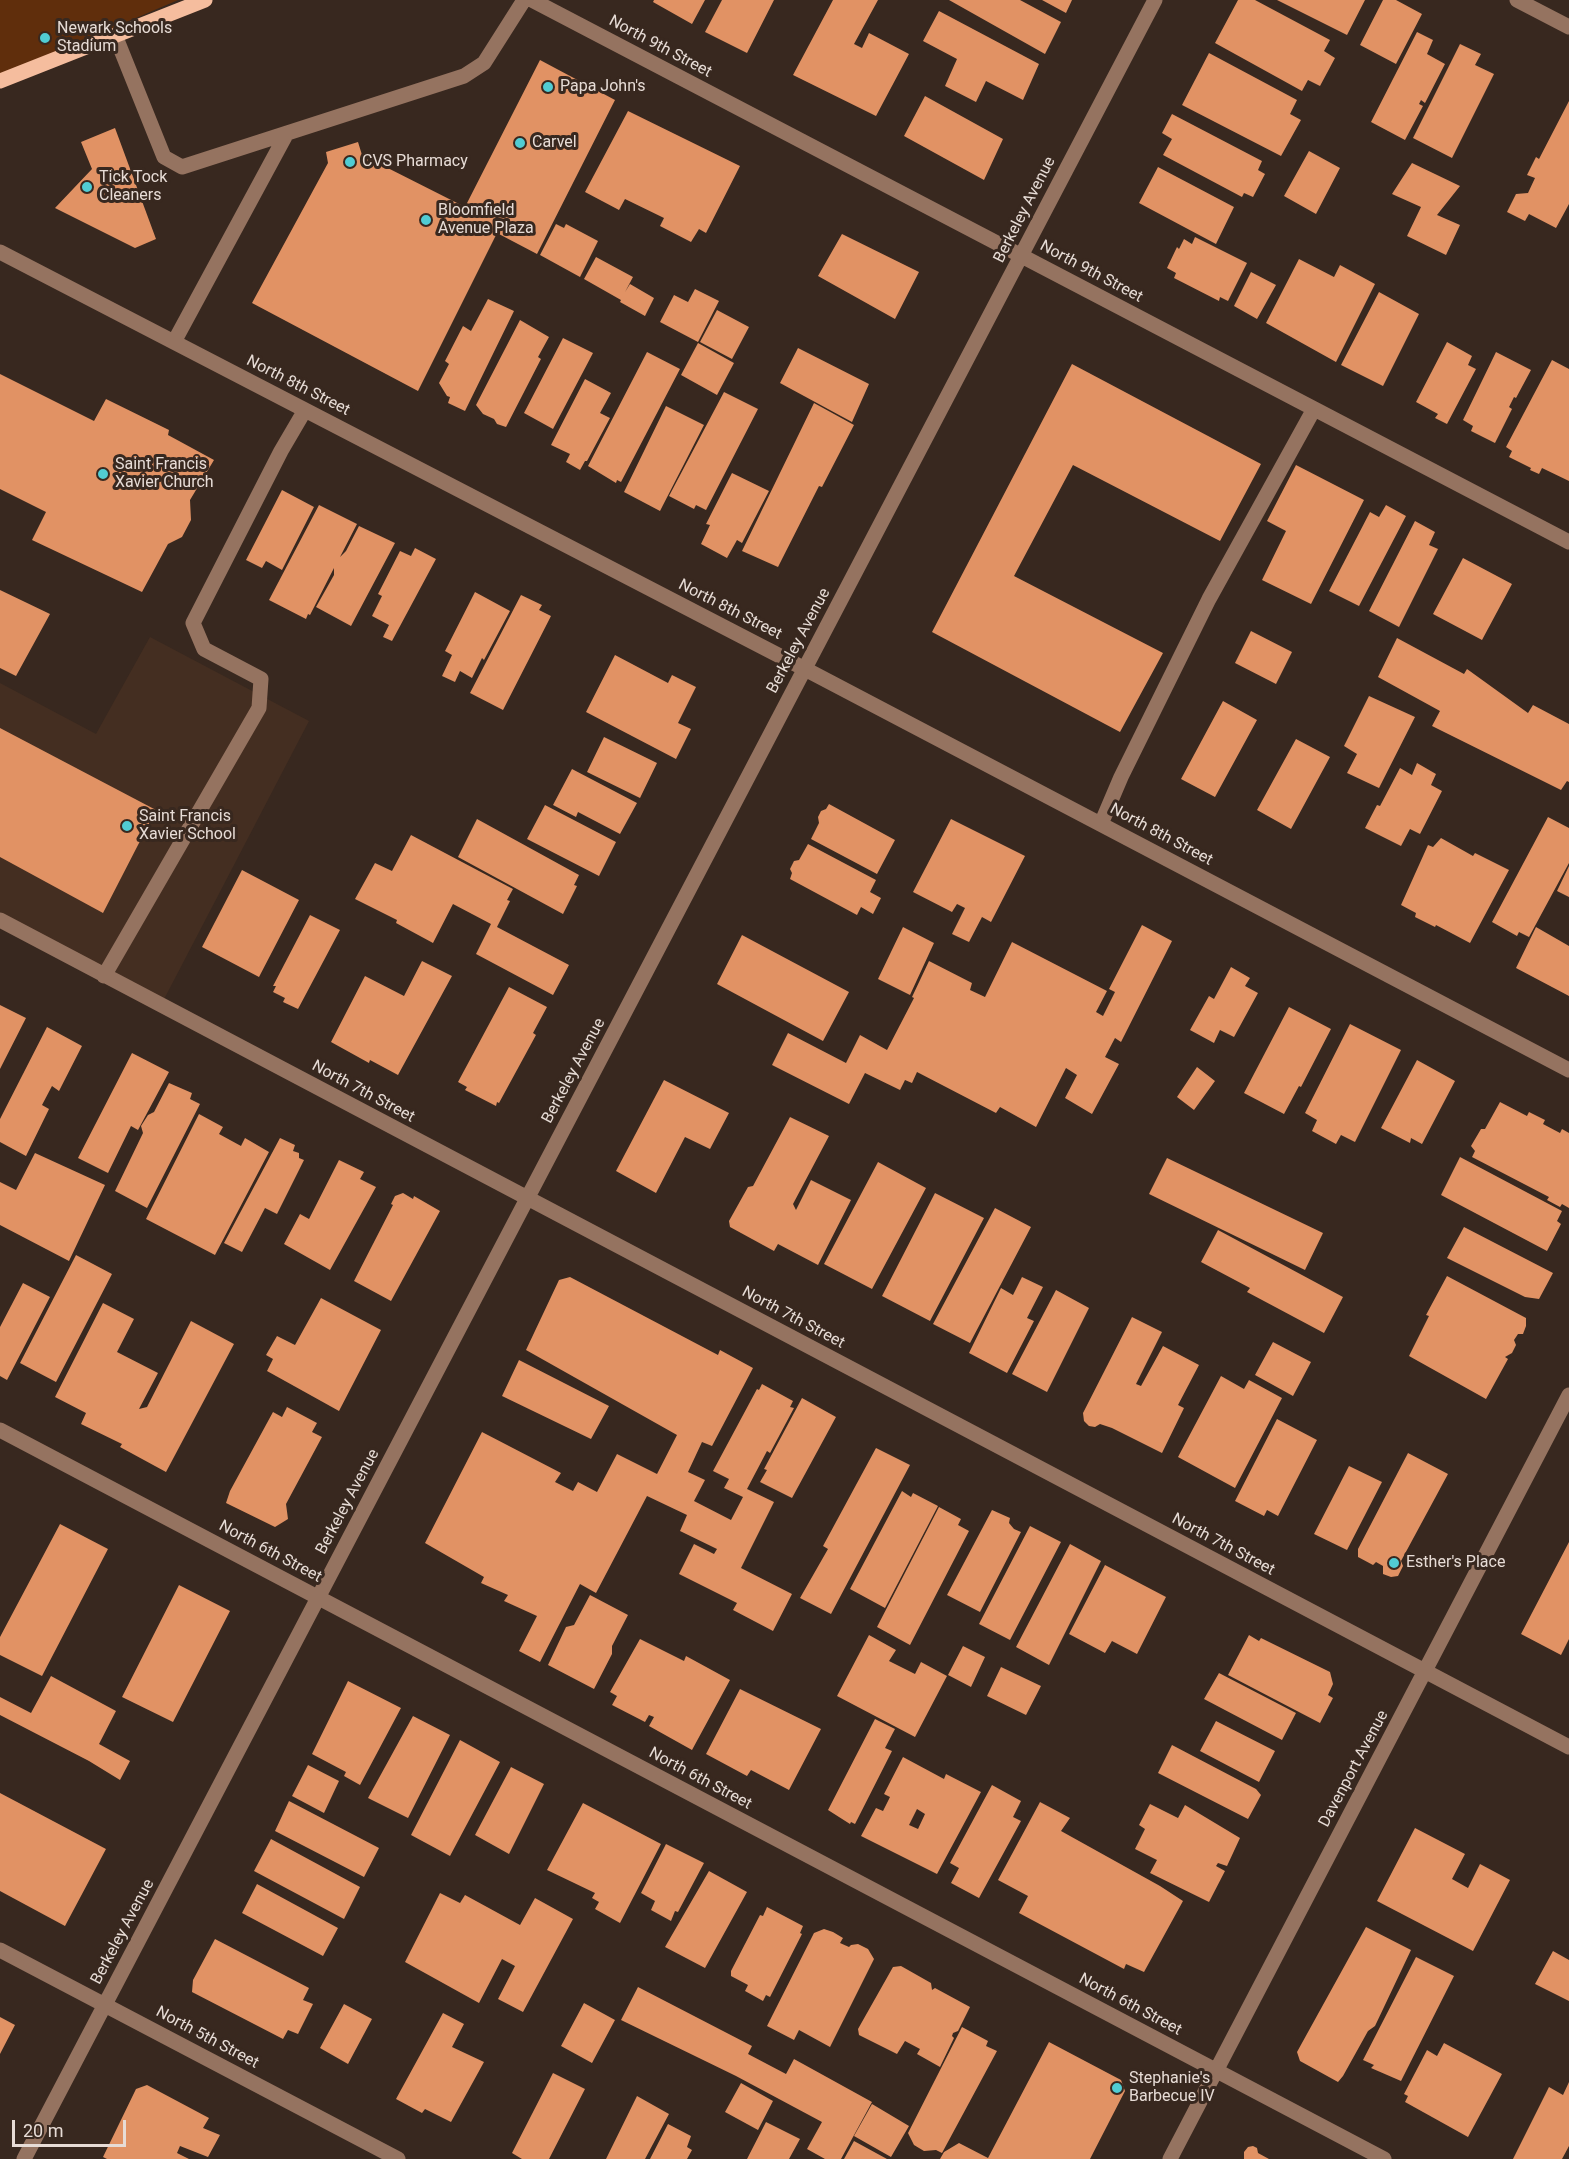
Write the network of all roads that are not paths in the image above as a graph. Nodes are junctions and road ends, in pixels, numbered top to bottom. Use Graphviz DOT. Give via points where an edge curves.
graph roads {
  1 [pos="205,0"];
  2 [pos="524,0"];
  3 [pos="532,0"];
  4 [pos="1155,0"];
  5 [pos="1517,0"];
  6 [pos="1569,27"];
  7 [pos="115,35"];
  8 [pos="0,81"];
  9 [pos="287,133"];
  10 [pos="0,252"];
  11 [pos="1021,256"];
  12 [pos="174,342"];
  13 [pos="1314,409"];
  14 [pos="305,410"];
  15 [pos="1569,542"];
  16 [pos="805,669"];
  17 [pos="1101,824"];
  18 [pos="0,920"];
  19 [pos="105,976"];
  20 [pos="1569,1070"];
  21 [pos="527,1199"];
  22 [pos="1569,1395"];
  23 [pos="0,1430"];
  24 [pos="318,1598"];
  25 [pos="1425,1671"];
  26 [pos="1569,1747"];
  27 [pos="0,1950"];
  28 [pos="105,2005"];
  29 [pos="1217,2071"];
  30 [pos="24,2159"];
  31 [pos="398,2159"];
  32 [pos="1170,2159"];
  33 [pos="1384,2159"];
  1 -- 7 [label="main road"];
  2 -- 9 [label="street" via="484,63 464,76"];
  3 -- 11 [label="street, North 9th Street"];
  4 -- 11 [label="street, Berkeley Avenue"];
  5 -- 6 [label="street"];
  7 -- 8 [label="main road"];
  7 -- 9 [label="street" via="164,157 182,167"];
  9 -- 12 [label="street"];
  10 -- 12 [label="street, North 8th Street"];
  11 -- 13 [label="street, North 9th Street"];
  11 -- 16 [label="street, Berkeley Avenue"];
  12 -- 14 [label="street, North 8th Street"];
  13 -- 15 [label="street, North 9th Street"];
  13 -- 17 [label="street" via="1209,599"];
  14 -- 16 [label="street, North 8th Street"];
  14 -- 19 [label="street" via="193,623 204,649 261,679 260,708"];
  16 -- 17 [label="street, North 8th Street"];
  16 -- 21 [label="street, Berkeley Avenue"];
  17 -- 20 [label="street, North 8th Street"];
  18 -- 19 [label="street, North 7th Street"];
  19 -- 21 [label="street, North 7th Street"];
  21 -- 24 [label="street, Berkeley Avenue"];
  21 -- 25 [label="street, North 7th Street"];
  22 -- 25 [label="street, Davenport Avenue"];
  23 -- 24 [label="street, North 6th Street"];
  24 -- 28 [label="street, Berkeley Avenue"];
  24 -- 29 [label="street, North 6th Street"];
  25 -- 26 [label="street, North 7th Street"];
  25 -- 29 [label="street, Davenport Avenue"];
  27 -- 28 [label="street, North 5th Street"];
  28 -- 30 [label="street, Berkeley Avenue"];
  28 -- 31 [label="street, North 5th Street"];
  29 -- 32 [label="street, Davenport Avenue"];
  29 -- 33 [label="street, North 6th Street"];
}
